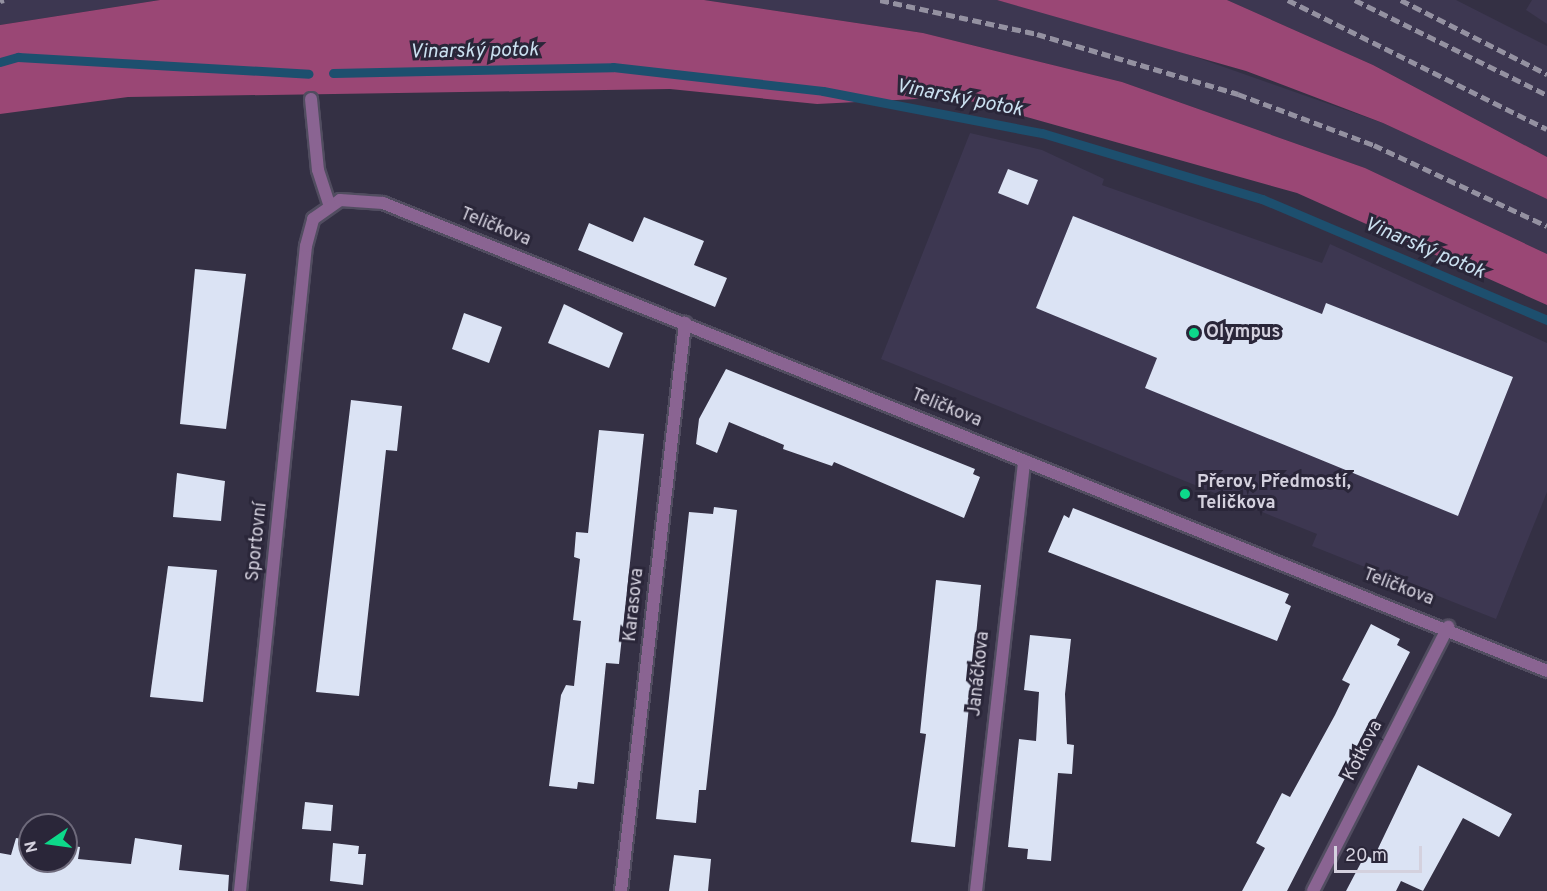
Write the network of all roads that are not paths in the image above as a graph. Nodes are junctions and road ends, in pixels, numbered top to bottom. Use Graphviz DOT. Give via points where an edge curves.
graph roads {
  1 [pos="311,99"];
  2 [pos="329,204"];
  3 [pos="685,323"];
  4 [pos="1024,461"];
  5 [pos="1448,627"];
  6 [pos="1547,671"];
  7 [pos="240,891"];
  8 [pos="621,891"];
  9 [pos="976,891"];
  10 [pos="1313,891"];
  1 -- 2 [label="street" via="318,170"];
  2 -- 3 [label="street, Teličkova" via="353,198 383,203"];
  2 -- 7 [label="street, Sportovní" via="313,219 306,246"];
  3 -- 4 [label="street, Teličkova"];
  3 -- 8 [label="street, Karasova"];
  4 -- 5 [label="street, Teličkova"];
  4 -- 9 [label="street, Janáčkova"];
  5 -- 6 [label="street, Teličkova"];
  5 -- 10 [label="street, Kotkova"];
}
